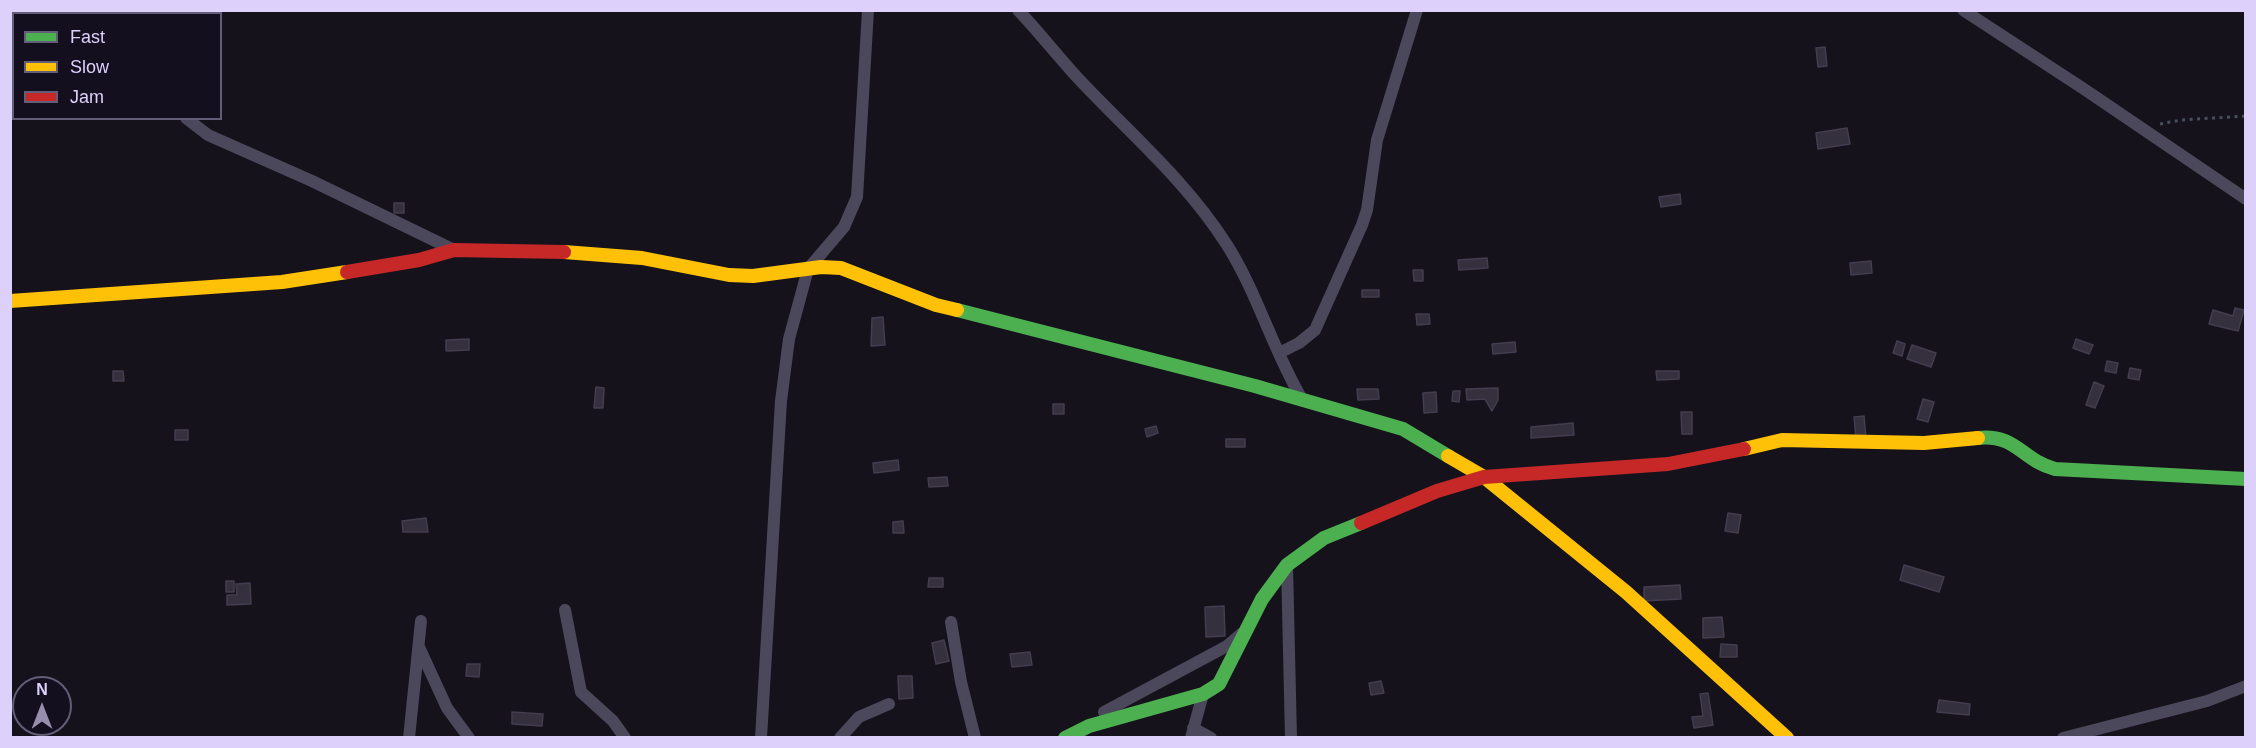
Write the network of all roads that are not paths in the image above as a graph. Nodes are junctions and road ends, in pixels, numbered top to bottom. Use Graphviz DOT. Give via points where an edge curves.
graph roads {
  1 [pos="868,10"];
  2 [pos="1017,10"];
  3 [pos="1417,10"];
  4 [pos="1963,10"];
  5 [pos="189,120"];
  6 [pos="2246,199"];
  7 [pos="454,250"];
  8 [pos="808,269"];
  9 [pos="10,301"];
  10 [pos="1279,353"];
  11 [pos="1303,402"];
  12 [pos="1484,477"];
  13 [pos="2246,479"];
  14 [pos="1287,565"];
  15 [pos="565,610"];
  16 [pos="421,621"];
  17 [pos="951,622"];
  18 [pos="1248,627"];
  19 [pos="418,646"];
  20 [pos="2246,686"];
  21 [pos="1203,694"];
  22 [pos="889,704"];
  23 [pos="1104,712"];
  24 [pos="1192,733"];
  25 [pos="409,738"];
  26 [pos="469,738"];
  27 [pos="625,738"];
  28 [pos="761,738"];
  29 [pos="840,738"];
  30 [pos="975,738"];
  31 [pos="1065,738"];
  32 [pos="1211,738"];
  33 [pos="1291,738"];
  34 [pos="1786,738"];
  35 [pos="2063,738"];
  1 -- 8 [label="street" via="857,196 844,227"];
  2 -- 10 [label="street" via="1201,209 1233,255"];
  3 -- 10 [label="street" via="1377,140 1362,225 1315,330"];
  4 -- 6 [label="street"];
  5 -- 7 [label="street" via="208,135"];
  7 -- 8 [label="street" via="601,253 729,275"];
  7 -- 9 [label="street" via="419,260 282,282"];
  8 -- 11 [label="street" via="841,268 936,305 1255,386"];
  8 -- 28 [label="street" via="789,339 781,402"];
  10 -- 11 [label="street"];
  11 -- 12 [label="street" via="1403,429"];
  12 -- 13 [label="street" via="1679,462 1782,440 1924,443 1993,436 2005,438 2040,465 2055,469"];
  12 -- 14 [label="street" via="1437,491 1324,538"];
  12 -- 34 [label="street" via="1626,592"];
  14 -- 18 [label="street" via="1262,599"];
  14 -- 33 [label="street"];
  15 -- 27 [label="street" via="581,692 613,721"];
  16 -- 19 [label="street"];
  17 -- 30 [label="street"];
  18 -- 21 [label="street" via="1219,684"];
  18 -- 23 [label="street" via="1227,646"];
  19 -- 25 [label="street"];
  19 -- 26 [label="street" via="447,708"];
  20 -- 35 [label="street" via="2207,701"];
  21 -- 24 [label="street"];
  21 -- 31 [label="street" via="1089,726"];
  22 -- 29 [label="street" via="859,717"];
  24 -- 32 [label="street"];
}
